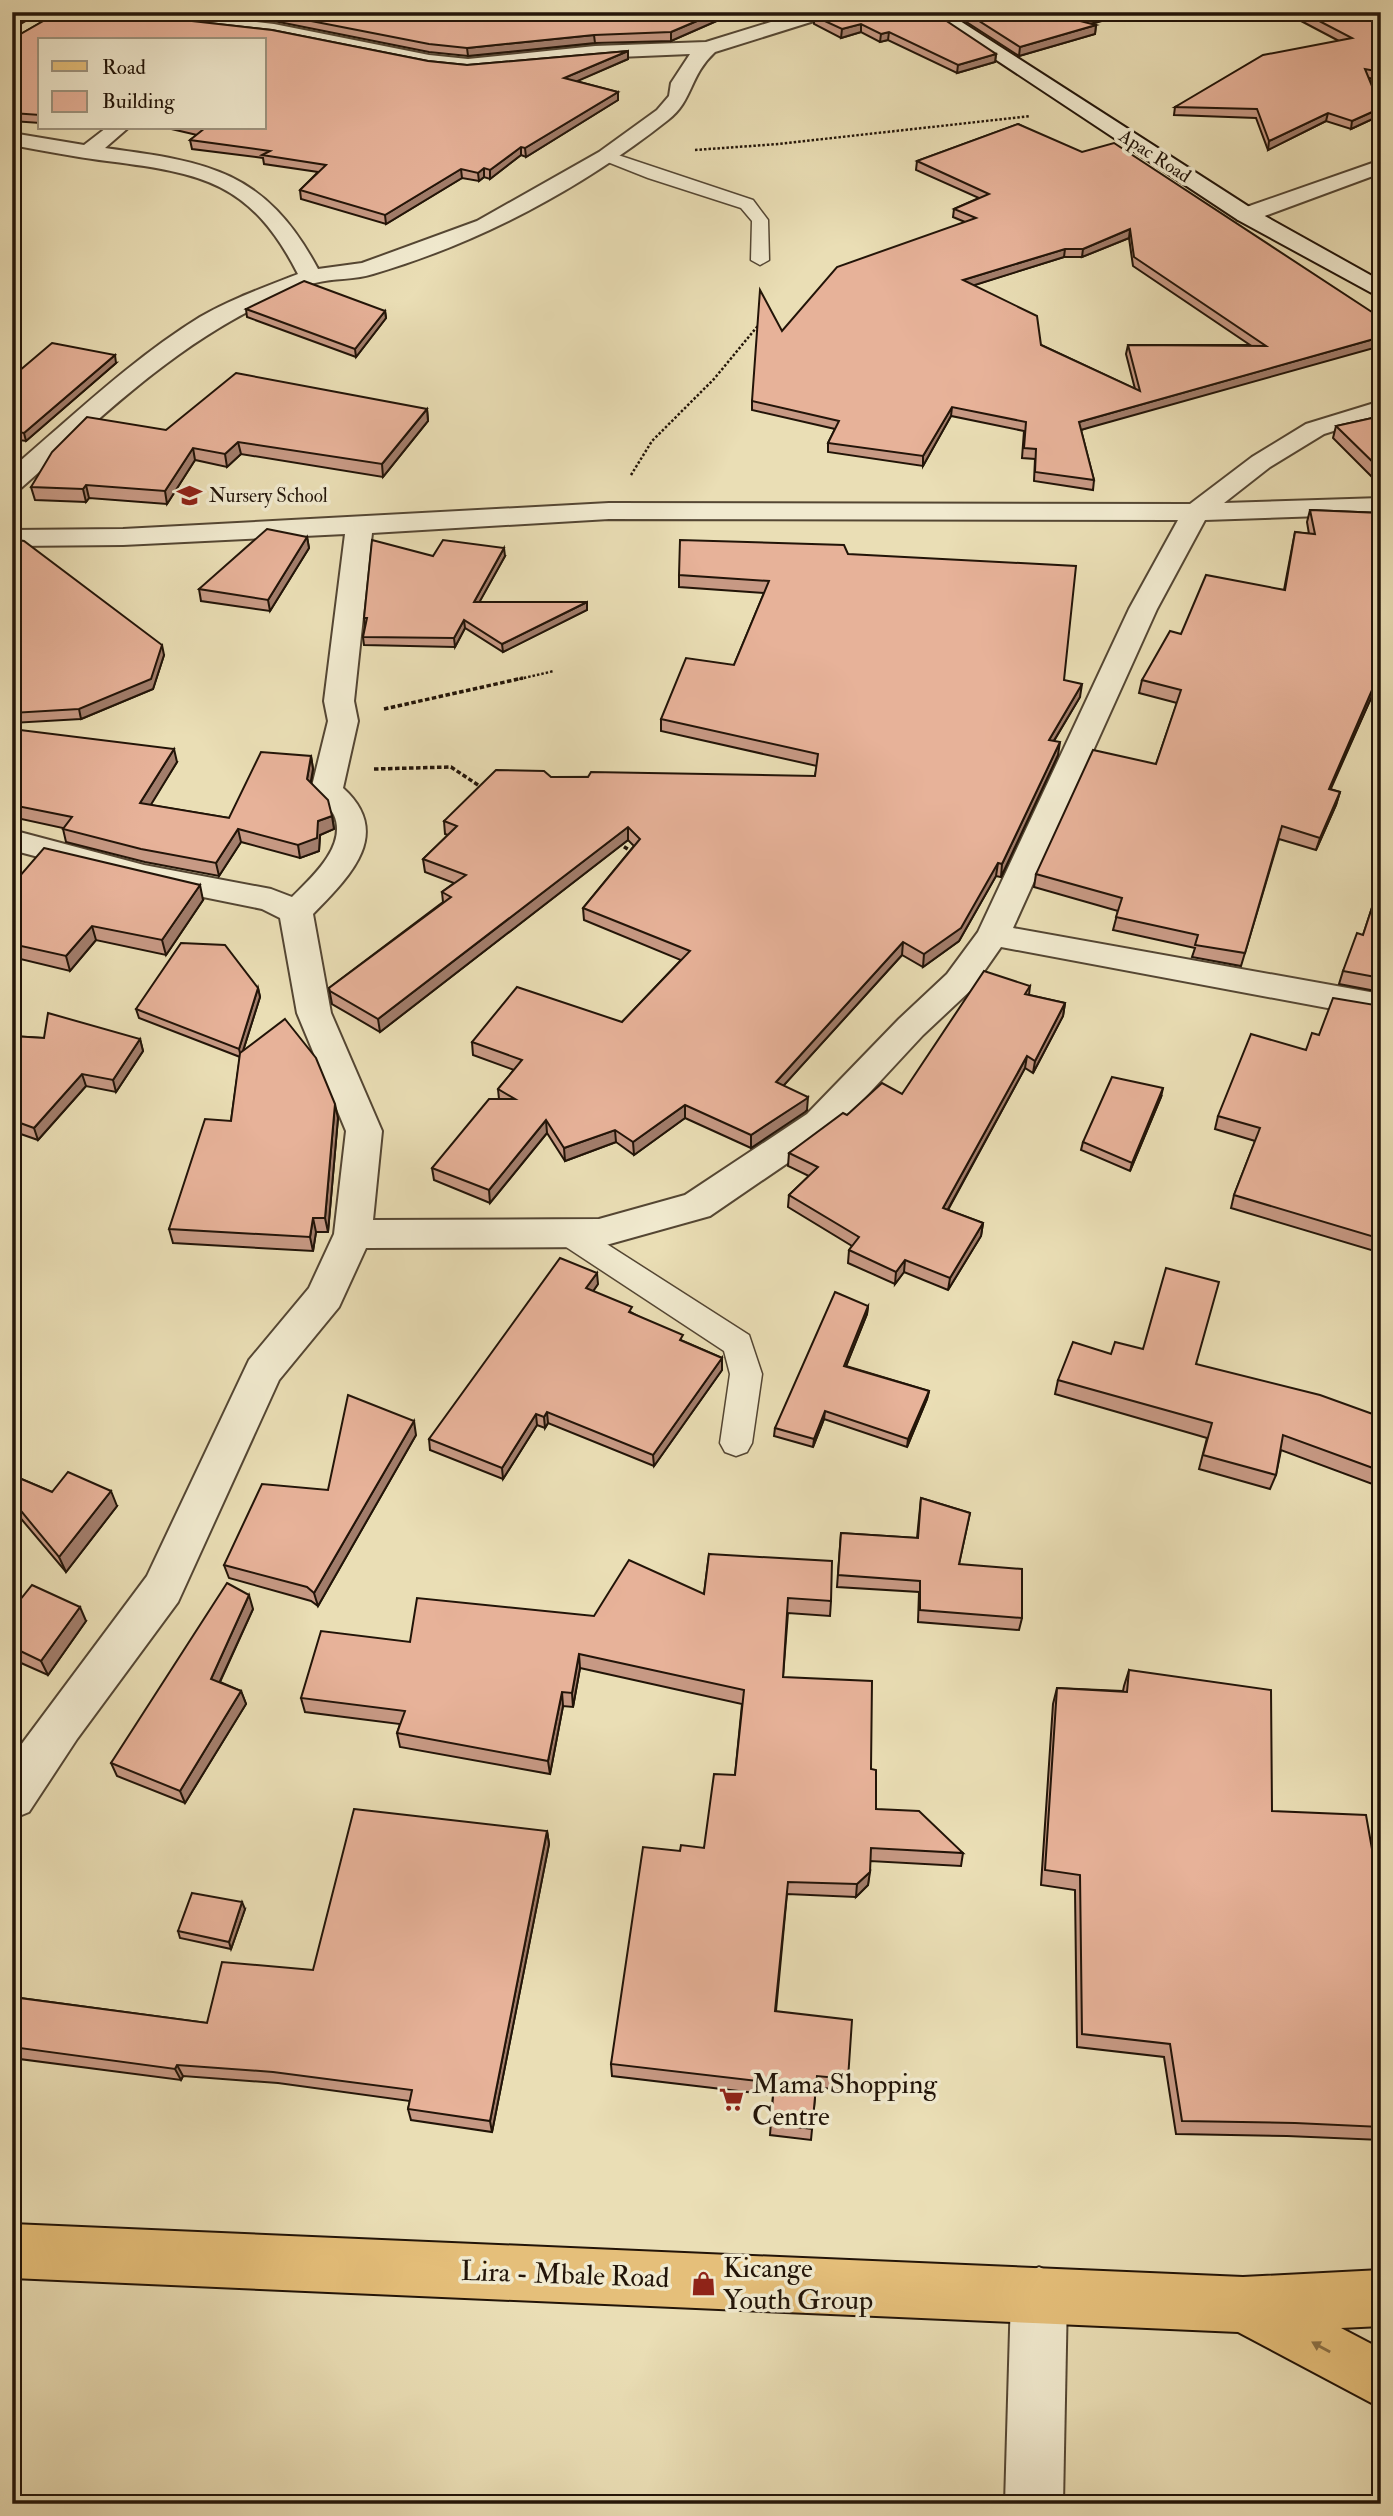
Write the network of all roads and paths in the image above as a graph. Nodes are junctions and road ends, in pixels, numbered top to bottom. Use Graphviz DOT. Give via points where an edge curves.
graph roads {
  1 [pos="114,12"];
  2 [pos="823,12"];
  3 [pos="933,12"];
  4 [pos="307,17"];
  5 [pos="274,30"];
  6 [pos="256,38"];
  7 [pos="708,48"];
  8 [pos="1087,112"];
  9 [pos="116,130"];
  10 [pos="12,139"];
  11 [pos="88,152"];
  12 [pos="612,158"];
  13 [pos="1381,166"];
  14 [pos="1246,215"];
  15 [pos="760,260"];
  16 [pos="311,277"];
  17 [pos="1381,290"];
  18 [pos="1381,408"];
  19 [pos="12,482"];
  20 [pos="1381,506"];
  21 [pos="609,510"];
  22 [pos="1196,512"];
  23 [pos="359,526"];
  24 [pos="12,538"];
  25 [pos="554,671"];
  26 [pos="343,721"];
  27 [pos="332,770"];
  28 [pos="486,791"];
  29 [pos="12,840"];
  30 [pos="616,842"];
  31 [pos="637,855"];
  32 [pos="296,912"];
  33 [pos="993,934"];
  34 [pos="1381,1006"];
  35 [pos="568,1233"];
  36 [pos="353,1234"];
  37 [pos="736,1443"];
  38 [pos="12,1797"];
  39 [pos="12,2251"];
  40 [pos="1039,2295"];
  41 [pos="1381,2298"];
  42 [pos="1244,2305"];
  43 [pos="1381,2380"];
  44 [pos="1034,2504"];
  1 -- 5 [label="street"];
  2 -- 7 [label="street"];
  3 -- 8 [label="street, Apac Road"];
  4 -- 5 [label="street"];
  5 -- 6 [label="street"];
  5 -- 7 [label="street" via="468,65 595,52"];
  7 -- 12 [label="street" via="694,62 678,97 664,114"];
  8 -- 12 [label="path" via="951,121 740,149"];
  8 -- 14 [label="street, Apac Road"];
  9 -- 11 [label="street"];
  10 -- 11 [label="street"];
  11 -- 16 [label="street" via="202,170 241,189 290,240"];
  12 -- 15 [label="lane" via="747,204 760,220"];
  12 -- 16 [label="street" via="485,226 366,269"];
  13 -- 14 [label="street"];
  14 -- 17 [label="street, Apac Road"];
  15 -- 21 [label="path" via="764,318 714,379 652,441"];
  16 -- 19 [label="street" via="209,322 136,374"];
  18 -- 22 [label="street" via="1315,429 1261,462"];
  20 -- 22 [label="street"];
  21 -- 22 [label="street"];
  21 -- 23 [label="street"];
  22 -- 33 [label="street" via="1143,608"];
  23 -- 24 [label="street"];
  23 -- 26 [label="street" via="339,701"];
  25 -- 26 [label="path" via="410,701"];
  26 -- 27 [label="street"];
  27 -- 28 [label="path" via="450,767"];
  27 -- 32 [label="street" via="327,790 351,820 345,856"];
  29 -- 32 [label="street" via="144,875 271,900"];
  30 -- 31 [label="path"];
  32 -- 36 [label="street" via="313,1013 364,1131"];
  33 -- 34 [label="street"];
  33 -- 35 [label="street" via="959,982 820,1123 697,1206 599,1233"];
  35 -- 36 [label="street"];
  35 -- 37 [label="lane" via="738,1344 746,1374"];
  36 -- 38 [label="street" via="325,1296 262,1371 163,1589"];
  39 -- 40 [label="main road, Lira - Mbale Road"];
  40 -- 42 [label="main road, Lira - Mbale Road"];
  40 -- 44 [label="street"];
  41 -- 42 [label="main road, Lira - Mbale Road"];
  43 -- 42 [label="main road, one-way"];
}
